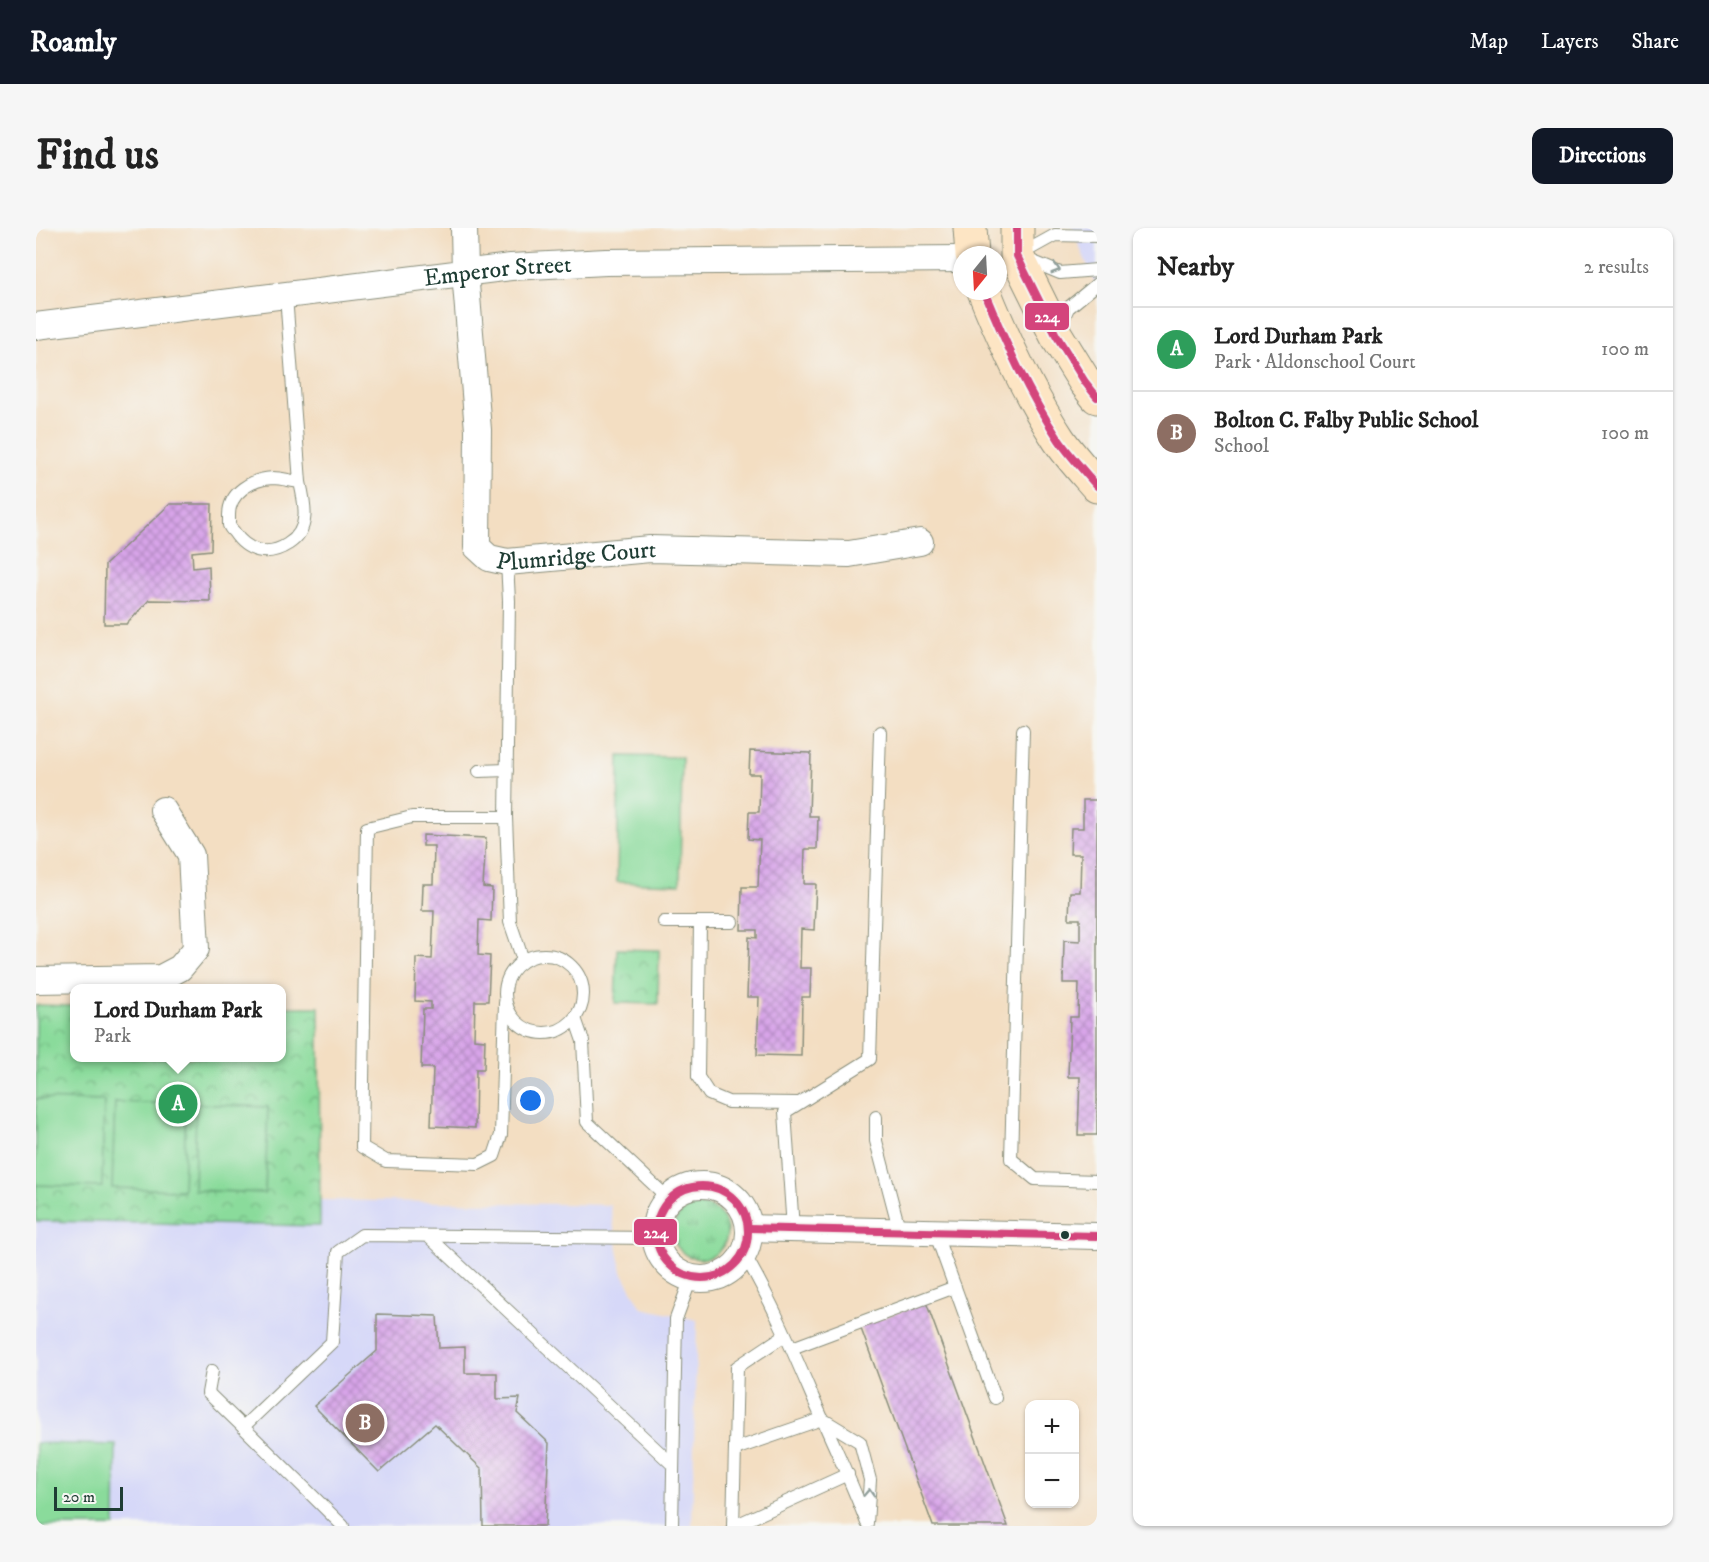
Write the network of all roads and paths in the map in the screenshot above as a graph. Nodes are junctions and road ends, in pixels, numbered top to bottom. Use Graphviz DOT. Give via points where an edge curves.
graph roads {
  1 [pos="464,228"];
  2 [pos="970,228"];
  3 [pos="1097,236"];
  4 [pos="971,246"];
  5 [pos="1011,247"];
  6 [pos="953,259"];
  7 [pos="1097,270"];
  8 [pos="465,272"];
  9 [pos="1097,284"];
  10 [pos="286,296"];
  11 [pos="988,300"];
  12 [pos="36,326"];
  13 [pos="1056,334"];
  14 [pos="1097,398"];
  15 [pos="300,482"];
  16 [pos="1097,486"];
  17 [pos="920,542"];
  18 [pos="507,562"];
  19 [pos="1023,730"];
  20 [pos="880,732"];
  21 [pos="507,770"];
  22 [pos="479,771"];
  23 [pos="163,810"];
  24 [pos="506,817"];
  25 [pos="664,922"];
  26 [pos="700,922"];
  27 [pos="732,922"];
  28 [pos="523,960"];
  29 [pos="36,980"];
  30 [pos="505,1003"];
  31 [pos="575,1018"];
  32 [pos="798,1104"];
  33 [pos="876,1117"];
  34 [pos="1097,1181"];
  35 [pos="669,1199"];
  36 [pos="749,1228"];
  37 [pos="793,1229"];
  38 [pos="900,1232"];
  39 [pos="935,1232"];
  40 [pos="428,1236"];
  41 [pos="1097,1236"];
  42 [pos="655,1238"];
  43 [pos="744,1254"];
  44 [pos="692,1278"];
  45 [pos="955,1287"];
  46 [pos="785,1335"];
  47 [pos="792,1348"];
  48 [pos="212,1371"];
  49 [pos="995,1398"];
  50 [pos="822,1419"];
  51 [pos="243,1427"];
  52 [pos="735,1449"];
  53 [pos="673,1465"];
  54 [pos="848,1474"];
  55 [pos="868,1524"];
  56 [pos="343,1526"];
  57 [pos="672,1526"];
  58 [pos="734,1526"];
  1 -- 8 [label="street"];
  2 -- 4 [label="main road"];
  3 -- 5 [label="lane" via="1055,235"];
  5 -- 7 [label="lane, one-way" via="1060,273"];
  5 -- 13 [label="main road"];
  6 -- 8 [label="street, Emperor Street" via="606,262"];
  8 -- 10 [label="street, Emperor Street"];
  8 -- 18 [label="street, Plumridge Court" via="478,430 477,547 489,558"];
  9 -- 13 [label="lane" via="1068,308"];
  10 -- 12 [label="street, Emperor Street"];
  10 -- 15 [label="lane"];
  11 -- 16 [label="main road" via="1042,413 1060,442"];
  13 -- 14 [label="main road"];
  15 -- 15 [label="lane" via="305,522 296,540 278,551 258,551 240,542 229,524 229,507 238,491 255,481 274,478"];
  17 -- 18 [label="street, Plumridge Court" via="849,554 650,549"];
  18 -- 21 [label="lane"];
  19 -- 34 [label="lane" via="1011,1159 1035,1179"];
  20 -- 32 [label="lane" via="870,1059"];
  21 -- 22 [label="lane"];
  21 -- 24 [label="lane"];
  23 -- 29 [label="street" via="191,855 196,949 180,968 161,978"];
  24 -- 28 [label="lane" via="510,922"];
  24 -- 30 [label="lane" via="412,817 367,828 362,1147 386,1161 478,1164 494,1156 501,1135"];
  25 -- 26 [label="lane"];
  26 -- 27 [label="lane"];
  26 -- 32 [label="lane" via="698,1077 709,1094 728,1102"];
  28 -- 30 [label="lane" via="507,979"];
  28 -- 31 [label="lane" via="549,955 573,967 583,992 582,1006"];
  30 -- 31 [label="lane" via="510,1015 529,1031 554,1032"];
  31 -- 35 [label="lane" via="583,1041 587,1122"];
  32 -- 37 [label="lane" via="785,1112"];
  33 -- 38 [label="lane" via="876,1141"];
  35 -- 36 [label="street" via="689,1187 720,1189 743,1209"];
  35 -- 42 [label="street" via="659,1212"];
  36 -- 37 [label="street"];
  36 -- 43 [label="street"];
  37 -- 38 [label="street"];
  38 -- 39 [label="street"];
  39 -- 41 [label="street"];
  39 -- 45 [label="lane"];
  40 -- 42 [label="lane"];
  40 -- 51 [label="lane" via="362,1235 338,1252 332,1342"];
  40 -- 53 [label="lane"];
  42 -- 44 [label="street" via="667,1264"];
  43 -- 44 [label="street" via="722,1275"];
  43 -- 46 [label="lane"];
  44 -- 53 [label="lane" via="676,1319"];
  45 -- 47 [label="lane"];
  45 -- 49 [label="lane"];
  46 -- 47 [label="lane"];
  46 -- 52 [label="lane" via="737,1366"];
  47 -- 50 [label="lane"];
  48 -- 51 [label="lane" via="208,1393"];
  50 -- 52 [label="lane"];
  50 -- 54 [label="lane"];
  55 -- 50 [label="lane, one-way" via="870,1480 860,1442"];
  51 -- 56 [label="lane"];
  52 -- 58 [label="lane"];
  53 -- 57 [label="lane"];
  54 -- 55 [label="lane"];
  54 -- 58 [label="lane"];
}
